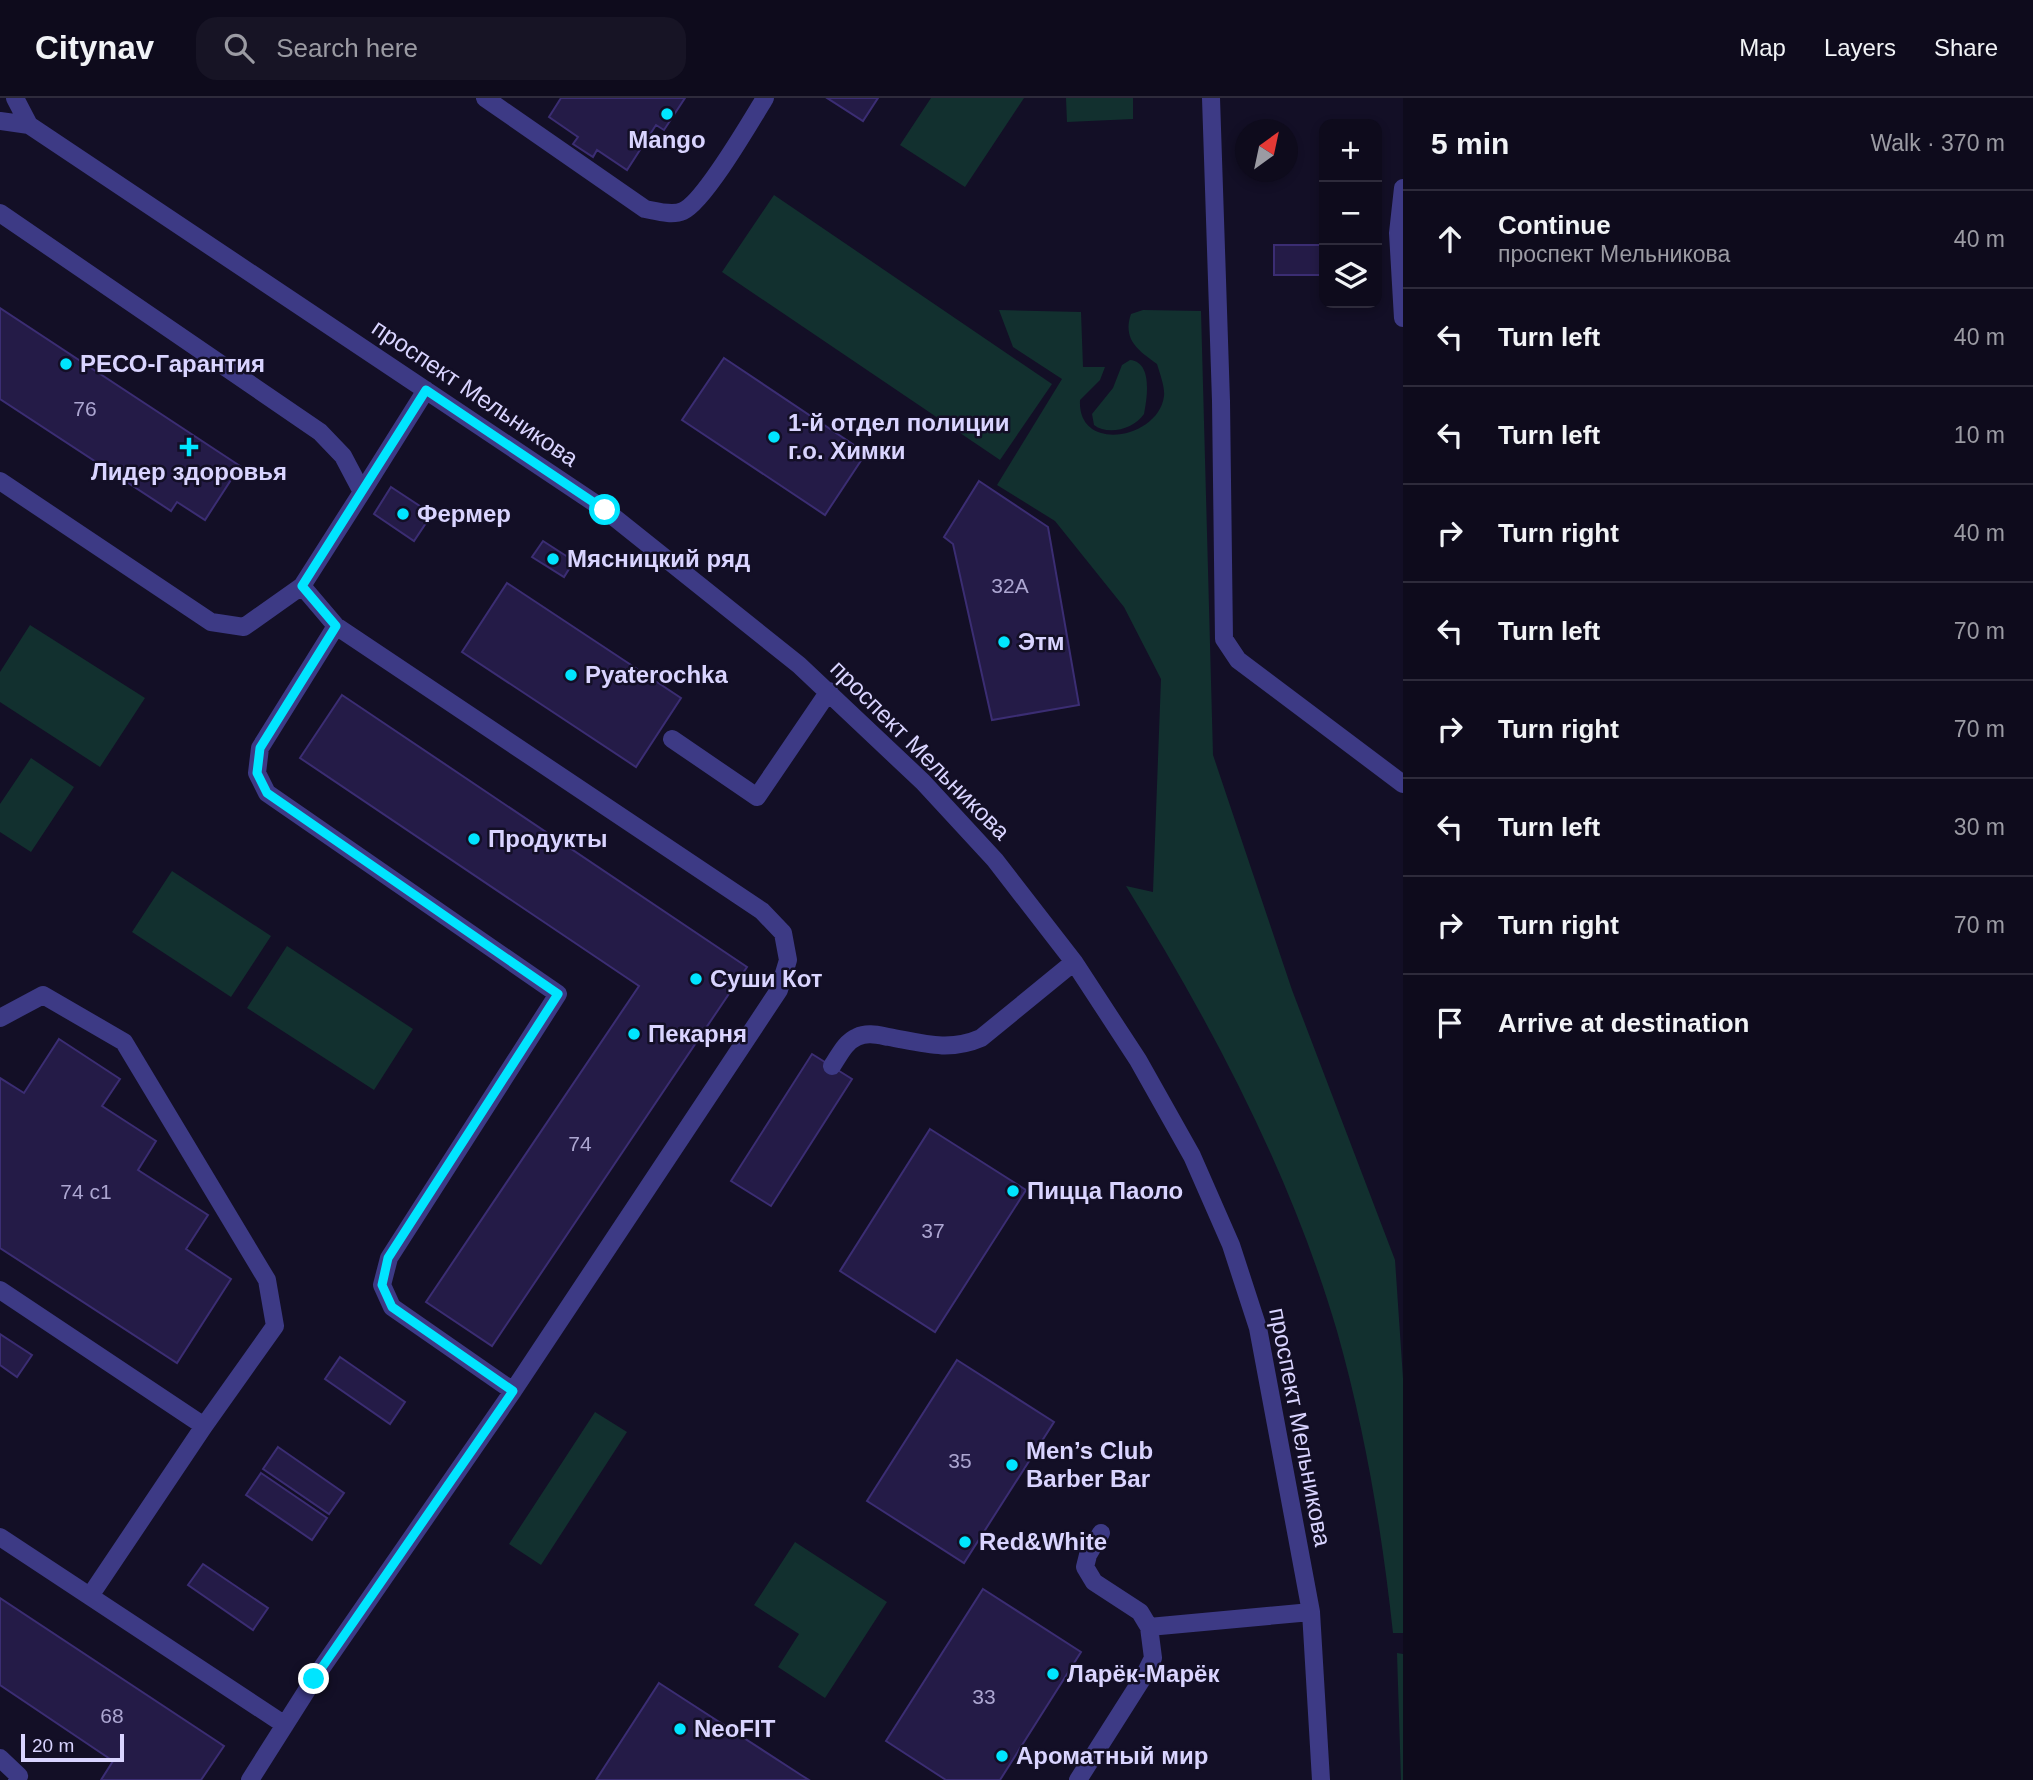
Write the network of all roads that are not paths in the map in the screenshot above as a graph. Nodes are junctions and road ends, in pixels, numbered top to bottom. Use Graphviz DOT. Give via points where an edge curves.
graph roads {
  1 [pos="15,98"];
  2 [pos="485,98"];
  3 [pos="765,98"];
  4 [pos="1211,98"];
  5 [pos="0,121"];
  6 [pos="29,125"];
  7 [pos="1403,188"];
  8 [pos="0,213"];
  9 [pos="1403,318"];
  10 [pos="426,390"];
  11 [pos="0,481"];
  12 [pos="362,492"];
  13 [pos="302,586"];
  14 [pos="336,626"];
  15 [pos="829,691"];
  16 [pos="672,738"];
  17 [pos="1403,784"];
  18 [pos="1074,962"];
  19 [pos="0,1017"];
  20 [pos="832,1066"];
  21 [pos="0,1290"];
  22 [pos="513,1391"];
  23 [pos="204,1426"];
  24 [pos="1101,1533"];
  25 [pos="0,1537"];
  26 [pos="90,1596"];
  27 [pos="1311,1612"];
  28 [pos="1149,1627"];
  29 [pos="285,1725"];
  30 [pos="0,1759"];
  31 [pos="17,1780"];
  32 [pos="250,1780"];
  33 [pos="1078,1780"];
  34 [pos="1321,1780"];
  1 -- 6 [label="street, проспект Мельникова"];
  2 -- 3 [label="street" via="645,209 664,213 683,211 700,195"];
  4 -- 17 [label="street" via="1224,639 1238,660"];
  5 -- 6 [label="street, проспект Мельникова"];
  6 -- 10 [label="street, проспект Мельникова"];
  7 -- 9 [label="street" via="1398,233"];
  8 -- 12 [label="street" via="320,432 343,456"];
  10 -- 12 [label="street"];
  10 -- 15 [label="street, проспект Мельникова" via="605,510"];
  11 -- 13 [label="street" via="211,622 244,628"];
  12 -- 13 [label="street"];
  13 -- 14 [label="street"];
  14 -- 22 [label="street" via="260,748 257,773 267,793 558,994 388,1258 382,1285 392,1307"];
  14 -- 22 [label="street" via="762,911 783,933 788,960 779,990"];
  15 -- 16 [label="street" via="757,797"];
  15 -- 18 [label="street, проспект Мельникова" via="995,860"];
  18 -- 20 [label="street" via="981,1038 965,1045 942,1046 870,1034 845,1045"];
  18 -- 27 [label="street, проспект Мельникова" via="1138,1060 1192,1156 1231,1245 1258,1328"];
  19 -- 23 [label="street" via="43,995 124,1042 267,1280 275,1326"];
  21 -- 23 [label="street"];
  22 -- 29 [label="street"];
  23 -- 26 [label="street"];
  24 -- 28 [label="street" via="1085,1567 1094,1582 1140,1612"];
  25 -- 26 [label="street"];
  26 -- 29 [label="street"];
  27 -- 28 [label="street"];
  27 -- 34 [label="street, проспект Мельникова"];
  28 -- 33 [label="street" via="1153,1658"];
  29 -- 32 [label="street"];
  30 -- 31 [label="street" via="19,1776"];
}
